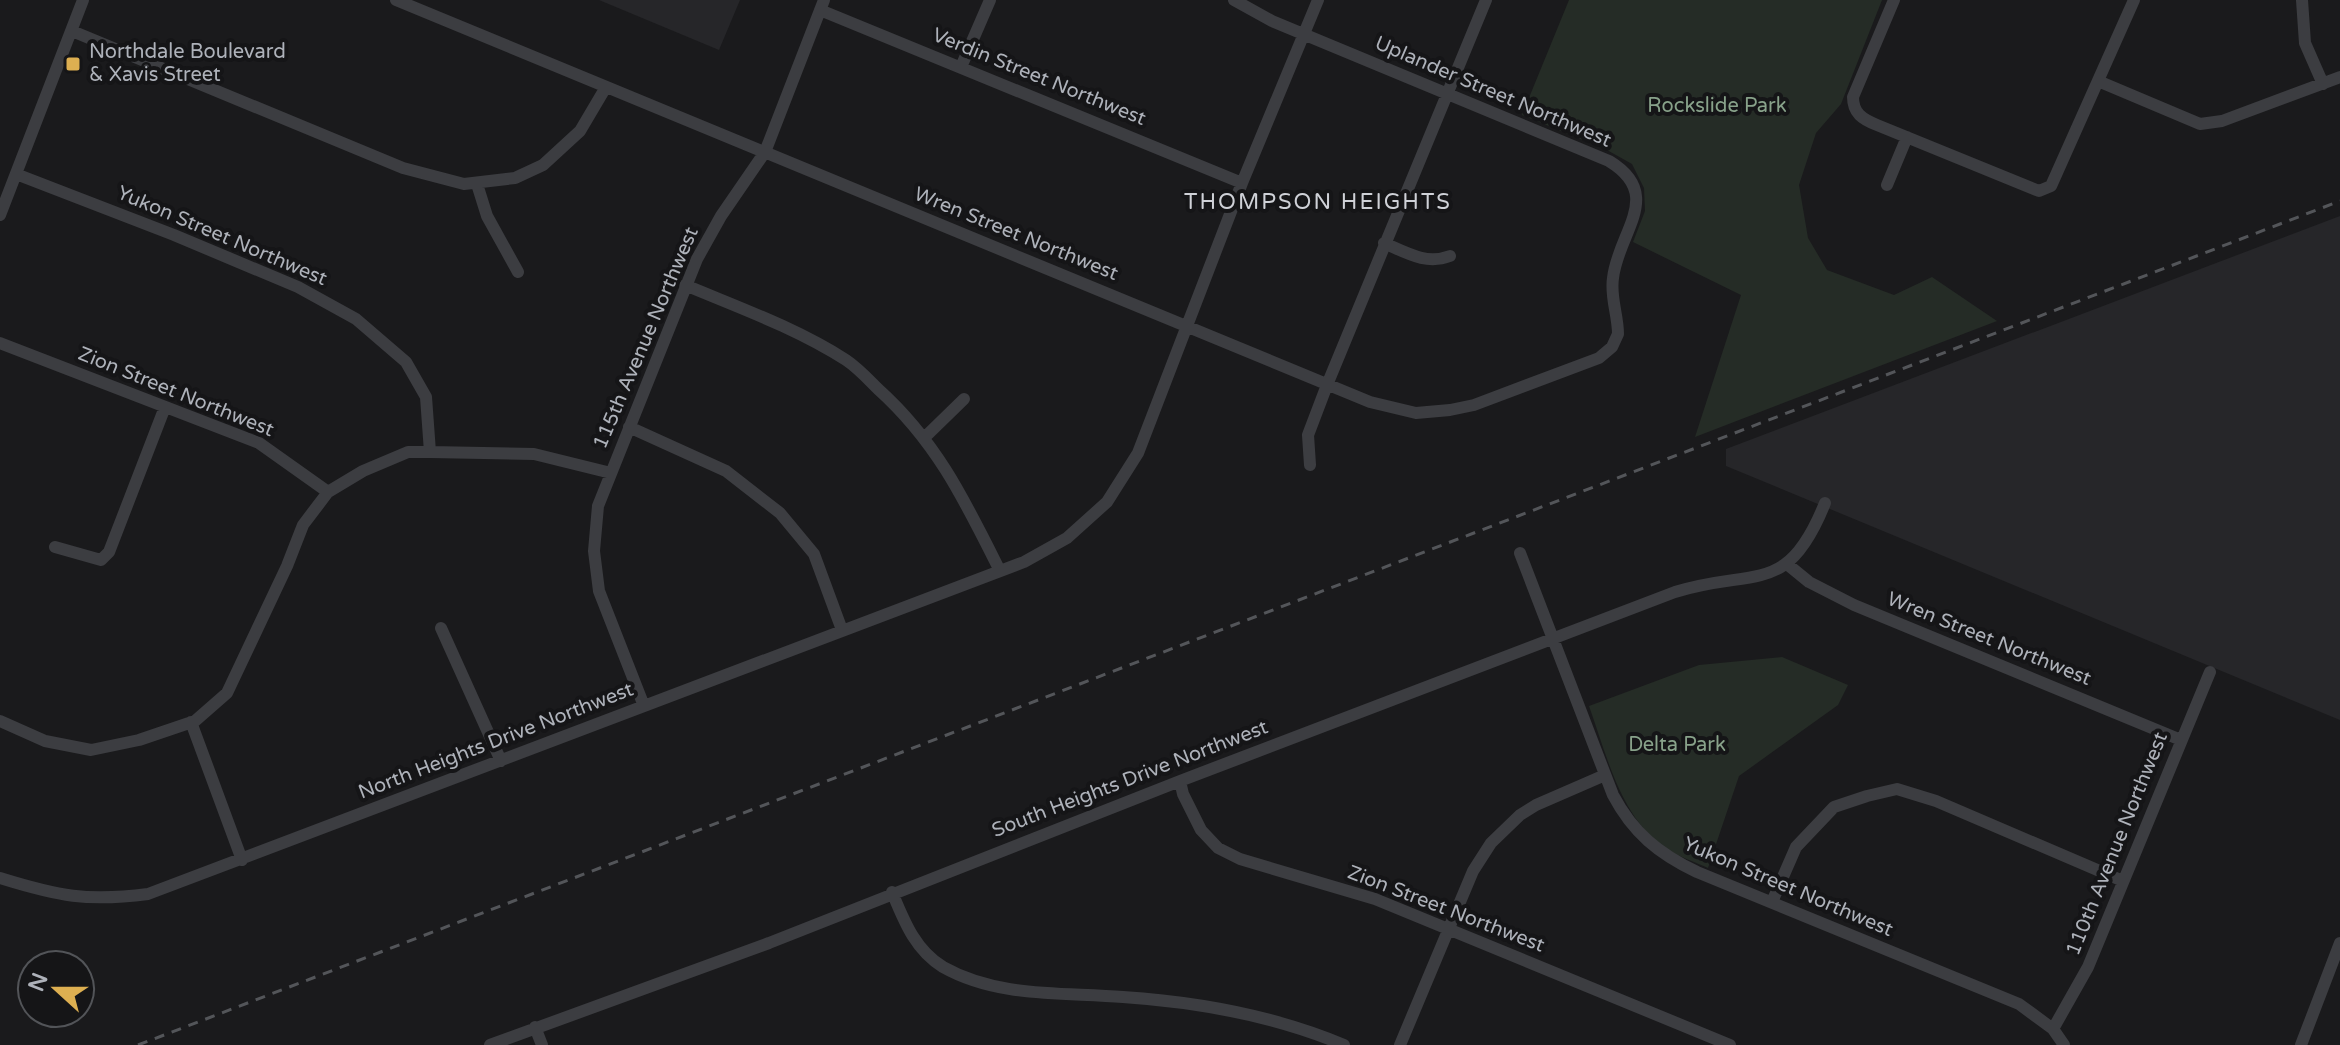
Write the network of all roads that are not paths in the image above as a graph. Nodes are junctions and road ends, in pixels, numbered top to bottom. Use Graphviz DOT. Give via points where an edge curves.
graph roads {
  1 [pos="83,0"];
  2 [pos="396,0"];
  3 [pos="990,0"];
  4 [pos="1234,0"];
  5 [pos="1318,0"];
  6 [pos="1486,0"];
  7 [pos="1894,0"];
  8 [pos="2134,0"];
  9 [pos="2302,0"];
  10 [pos="822,5"];
  11 [pos="72,31"];
  12 [pos="1304,35"];
  13 [pos="961,67"];
  14 [pos="2340,77"];
  15 [pos="2098,81"];
  16 [pos="2323,84"];
  17 [pos="606,87"];
  18 [pos="1448,95"];
  19 [pos="1907,137"];
  20 [pos="765,152"];
  21 [pos="16,174"];
  22 [pos="1242,183"];
  23 [pos="477,184"];
  24 [pos="1887,185"];
  25 [pos="0,215"];
  26 [pos="1384,243"];
  27 [pos="1450,256"];
  28 [pos="518,272"];
  29 [pos="685,285"];
  30 [pos="1188,327"];
  31 [pos="1618,334"];
  32 [pos="0,343"];
  33 [pos="1327,385"];
  34 [pos="964,399"];
  35 [pos="165,407"];
  36 [pos="629,427"];
  37 [pos="924,438"];
  38 [pos="430,452"];
  39 [pos="1310,465"];
  40 [pos="611,473"];
  41 [pos="328,492"];
  42 [pos="1825,503"];
  43 [pos="55,547"];
  44 [pos="1520,553"];
  45 [pos="1787,564"];
  46 [pos="1000,571"];
  47 [pos="441,628"];
  48 [pos="842,630"];
  49 [pos="1554,639"];
  50 [pos="2210,672"];
  51 [pos="644,706"];
  52 [pos="0,721"];
  53 [pos="191,722"];
  54 [pos="2181,740"];
  55 [pos="501,761"];
  56 [pos="1605,775"];
  57 [pos="1180,781"];
  58 [pos="242,860"];
  59 [pos="0,878"];
  60 [pos="2123,881"];
  61 [pos="892,892"];
  62 [pos="1772,902"];
  63 [pos="1448,929"];
  64 [pos="2340,943"];
  65 [pos="535,1027"];
  66 [pos="2053,1029"];
  67 [pos="490,1045"];
  68 [pos="542,1045"];
  69 [pos="1344,1045"];
  70 [pos="1400,1045"];
  71 [pos="1730,1045"];
  72 [pos="2064,1045"];
  73 [pos="2301,1045"];
  1 -- 11 [label="street"];
  2 -- 17 [label="street, Wren Street Northwest"];
  3 -- 13 [label="street"];
  4 -- 12 [label="street, Uplander Street Northwest"];
  5 -- 12 [label="street, North Heights Drive Northwest"];
  6 -- 18 [label="street"];
  7 -- 19 [label="street" via="1853,106 1865,120"];
  8 -- 15 [label="street"];
  9 -- 16 [label="street" via="2305,43"];
  10 -- 13 [label="street, Verdin Street Northwest"];
  10 -- 20 [label="street, 115th Avenue Northwest"];
  11 -- 21 [label="street"];
  11 -- 23 [label="street" via="403,168 448,182"];
  12 -- 18 [label="street, Uplander Street Northwest"];
  12 -- 22 [label="street, North Heights Drive Northwest"];
  13 -- 22 [label="street, Verdin Street Northwest"];
  14 -- 16 [label="street"];
  15 -- 16 [label="street" via="2200,124"];
  15 -- 19 [label="street" via="2051,186 2039,191"];
  17 -- 20 [label="street, Wren Street Northwest"];
  17 -- 23 [label="street" via="580,131 543,165 515,178"];
  18 -- 26 [label="street"];
  18 -- 31 [label="street, Uplander Street Northwest" via="1609,161 1629,177 1637,207 1613,276"];
  19 -- 24 [label="street"];
  20 -- 29 [label="street, 115th Avenue Northwest" via="709,235"];
  20 -- 30 [label="street, Wren Street Northwest"];
  21 -- 25 [label="street"];
  21 -- 38 [label="street, Yukon Street Northwest" via="298,287 356,319 406,362 426,397"];
  22 -- 30 [label="street, North Heights Drive Northwest"];
  23 -- 28 [label="street" via="487,216"];
  26 -- 27 [label="street" via="1422,259"];
  26 -- 33 [label="street"];
  29 -- 36 [label="street, 115th Avenue Northwest"];
  29 -- 37 [label="street" via="800,333 849,362 907,415"];
  30 -- 33 [label="street, Wren Street Northwest"];
  30 -- 46 [label="street, North Heights Drive Northwest" via="1138,453 1107,502 1067,538"];
  31 -- 33 [label="street, Wren Street Northwest" via="1599,358 1450,410 1416,413"];
  32 -- 35 [label="street, Zion Street Northwest"];
  33 -- 39 [label="street" via="1308,435"];
  34 -- 37 [label="street"];
  35 -- 41 [label="street, Zion Street Northwest" via="259,443"];
  35 -- 43 [label="street" via="109,552 101,560"];
  36 -- 40 [label="street, 115th Avenue Northwest"];
  36 -- 48 [label="street" via="726,471 780,513 814,554"];
  37 -- 46 [label="street" via="953,479"];
  38 -- 40 [label="street" via="534,454"];
  38 -- 41 [label="street" via="408,452"];
  40 -- 51 [label="street, 115th Avenue Northwest" via="598,506 594,551 599,591"];
  41 -- 53 [label="street" via="303,525 227,693"];
  42 -- 45 [label="street" via="1809,540"];
  44 -- 49 [label="street, Yukon Street Northwest"];
  45 -- 49 [label="street, South Heights Drive Northwest" via="1764,576 1675,592"];
  45 -- 54 [label="street, Wren Street Northwest" via="1854,605"];
  46 -- 48 [label="street, North Heights Drive Northwest"];
  47 -- 55 [label="street"];
  48 -- 51 [label="street, North Heights Drive Northwest"];
  49 -- 56 [label="street, Yukon Street Northwest"];
  49 -- 57 [label="street, South Heights Drive Northwest"];
  50 -- 54 [label="street, 110th Avenue Northwest"];
  51 -- 55 [label="street, North Heights Drive Northwest"];
  52 -- 53 [label="street" via="45,741 91,750"];
  53 -- 58 [label="street"];
  54 -- 60 [label="street, 110th Avenue Northwest"];
  55 -- 58 [label="street, North Heights Drive Northwest"];
  56 -- 62 [label="street, Yukon Street Northwest" via="1630,824 1662,854"];
  56 -- 63 [label="street" via="1536,805 1503,830 1473,871"];
  57 -- 61 [label="street, South Heights Drive Northwest"];
  57 -- 63 [label="street, Zion Street Northwest" via="1192,815 1218,848 1262,868 1375,899"];
  58 -- 59 [label="street, North Heights Drive Northwest" via="148,894 118,898 69,897"];
  60 -- 62 [label="street" via="1897,789 1834,807 1796,847"];
  60 -- 66 [label="street, 110th Avenue Northwest" via="2081,981"];
  61 -- 65 [label="street, South Heights Drive Northwest" via="769,943"];
  61 -- 69 [label="street" via="919,948 974,979 1028,992 1137,998 1234,1011"];
  62 -- 66 [label="street, Yukon Street Northwest" via="2019,1004"];
  63 -- 70 [label="street"];
  63 -- 71 [label="street, Zion Street Northwest"];
  64 -- 73 [label="street"];
  65 -- 67 [label="street, South Heights Drive Northwest"];
  65 -- 68 [label="street"];
  66 -- 72 [label="street, Yukon Street Northwest"];
}
